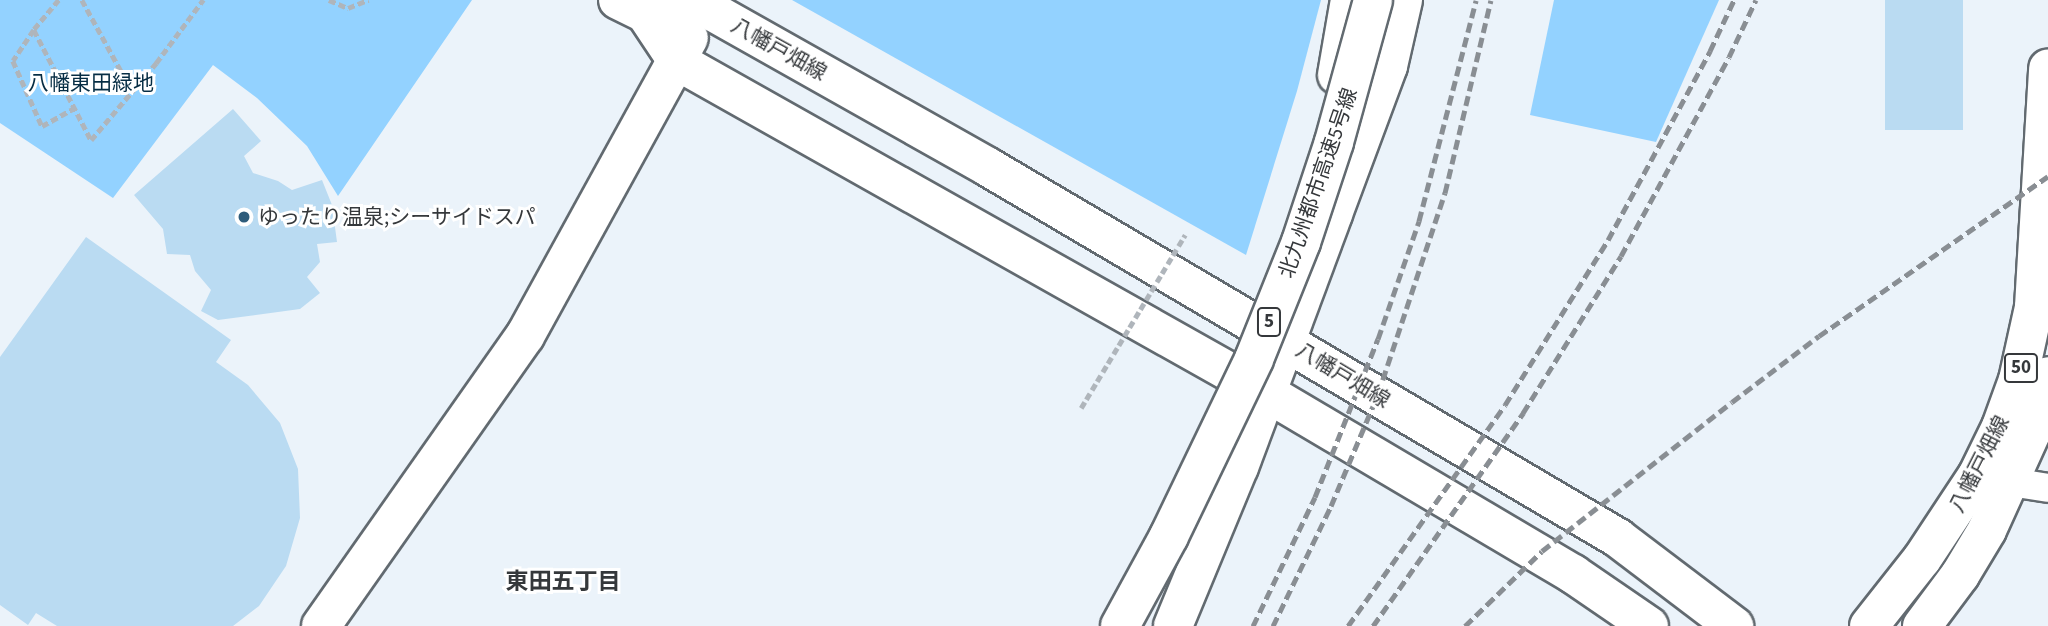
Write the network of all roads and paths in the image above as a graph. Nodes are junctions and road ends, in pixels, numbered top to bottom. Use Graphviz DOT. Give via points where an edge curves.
graph roads {
  1 [pos="59,0"];
  2 [pos="82,0"];
  3 [pos="204,0"];
  4 [pos="329,0"];
  5 [pos="368,0"];
  6 [pos="1350,0"];
  7 [pos="1373,0"];
  8 [pos="1404,0"];
  9 [pos="707,4"];
  10 [pos="632,7"];
  11 [pos="34,30"];
  12 [pos="677,61"];
  13 [pos="2048,68"];
  14 [pos="132,91"];
  15 [pos="75,108"];
  16 [pos="1185,234"];
  17 [pos="1269,332"];
  18 [pos="1231,374"];
  19 [pos="2048,376"];
  20 [pos="1266,393"];
  21 [pos="1080,408"];
  22 [pos="2011,482"];
  23 [pos="2048,488"];
  24 [pos="321,626"];
  25 [pos="1120,626"];
  26 [pos="1127,626"];
  27 [pos="1173,626"];
  28 [pos="1649,626"];
  29 [pos="1734,626"];
  30 [pos="1869,626"];
  31 [pos="1922,626"];
  1 -- 11 [label="path"];
  2 -- 14 [label="path"];
  3 -- 14 [label="path"];
  4 -- 5 [label="path" via="348,8"];
  6 -- 17 [label="main road" via="1321,142"];
  7 -- 25 [label="main road, 北九州都市高速5号線 / 5, bridge" via="1326,167 1254,359 1170,536"];
  8 -- 17 [label="main road" via="1388,66"];
  9 -- 10 [label="main road"];
  9 -- 12 [label="main road"];
  9 -- 17 [label="main road, 八幡戸畑線"];
  10 -- 12 [label="main road"];
  11 -- 15 [label="path"];
  11 -- 15 [label="path" via="13,61 42,126"];
  12 -- 18 [label="main road"];
  12 -- 24 [label="main road" via="525,336"];
  13 -- 30 [label="main road, 八幡戸畑線 / 50" via="2034,307 2018,380 1977,476 1929,549"];
  14 -- 15 [label="path" via="91,139"];
  16 -- 21 [label="path, bridge"];
  17 -- 18 [label="main road"];
  17 -- 20 [label="main road"];
  17 -- 29 [label="main road, 八幡戸畑線" via="1618,538"];
  18 -- 20 [label="main road"];
  18 -- 26 [label="main road"];
  19 -- 22 [label="main road, 八幡戸畑線 / 50"];
  20 -- 27 [label="main road"];
  20 -- 28 [label="main road" via="1573,574"];
  22 -- 23 [label="street"];
  22 -- 31 [label="main road, 八幡戸畑線 / 50" via="1960,575"];
}
